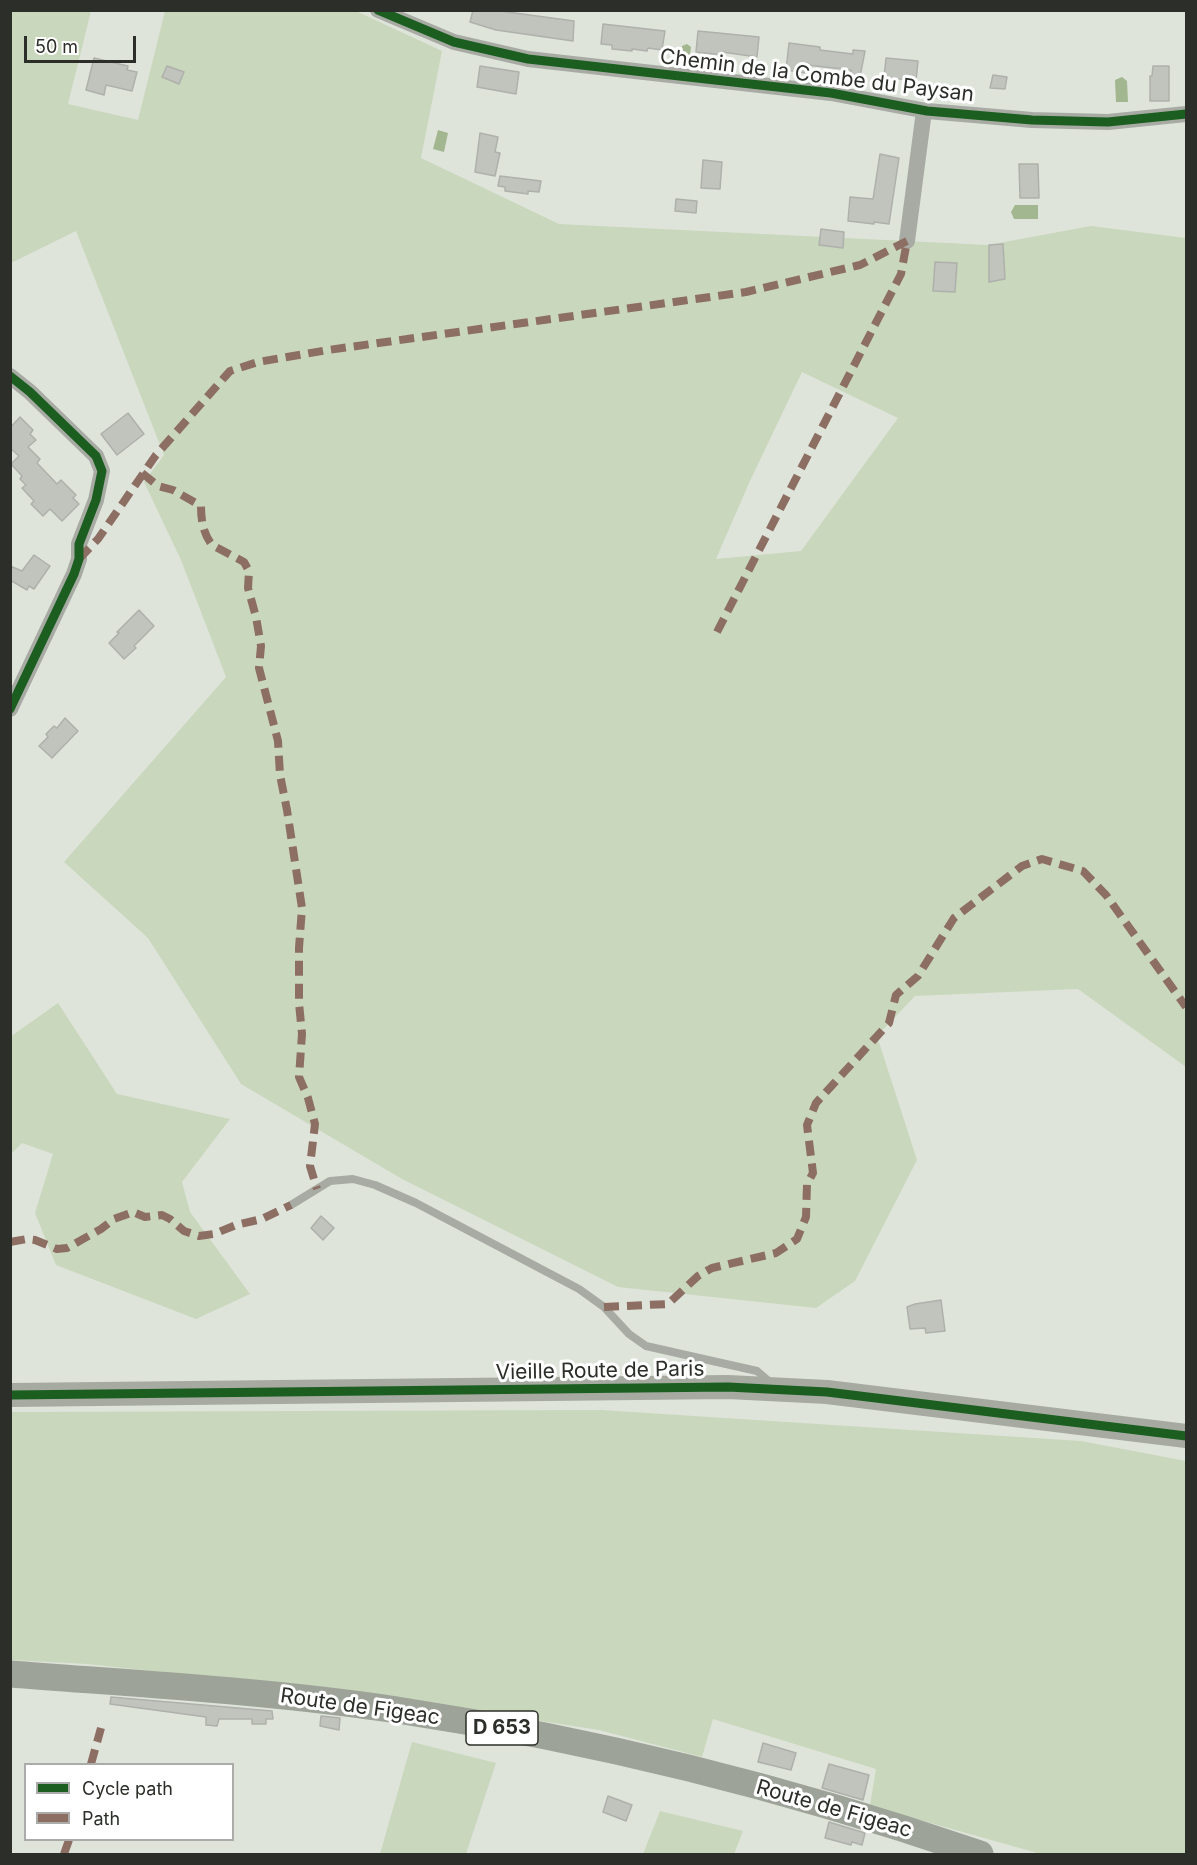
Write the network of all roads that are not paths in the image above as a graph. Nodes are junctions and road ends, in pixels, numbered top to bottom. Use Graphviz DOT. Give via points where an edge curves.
graph roads {
  1 [pos="378,10"];
  2 [pos="924,111"];
  3 [pos="1186,114"];
  4 [pos="907,241"];
  5 [pos="10,376"];
  6 [pos="10,709"];
  7 [pos="291,1205"];
  8 [pos="779,1390"];
  9 [pos="10,1395"];
  10 [pos="1186,1436"];
  11 [pos="10,1674"];
  12 [pos="980,1854"];
  1 -- 2 [label="street, Chemin de la Combe du Paysan" via="454,42 528,59 831,93"];
  2 -- 3 [label="street, Chemin de la Combe du Paysan" via="1108,122"];
  2 -- 4 [label="street"];
  5 -- 6 [label="street" via="96,456 102,471 79,544 80,559"];
  7 -- 8 [label="lane" via="330,1181 353,1179 375,1185 579,1289 646,1346 757,1371"];
  8 -- 9 [label="street, Vieille Route de Paris"];
  8 -- 10 [label="street, Vieille Route de Paris" via="827,1392"];
  11 -- 12 [label="main road, Route de Figeac / D 653" via="226,1690 396,1710 578,1742 756,1786"];
}
